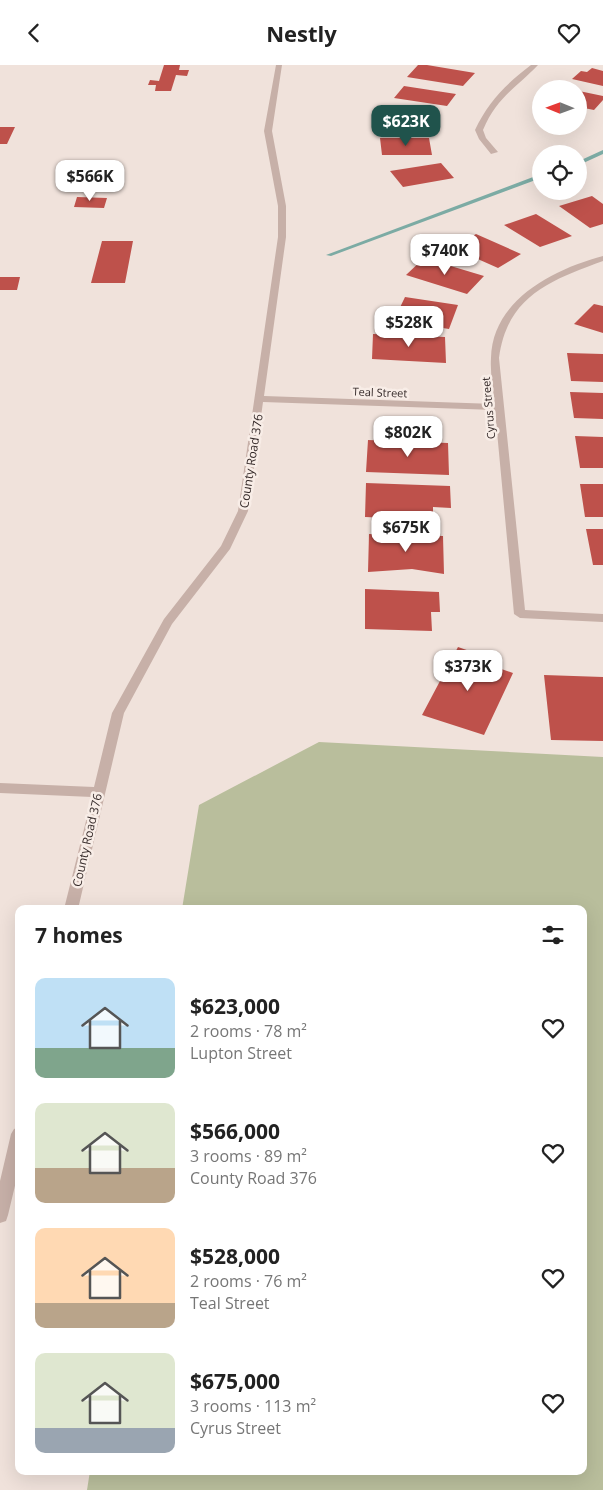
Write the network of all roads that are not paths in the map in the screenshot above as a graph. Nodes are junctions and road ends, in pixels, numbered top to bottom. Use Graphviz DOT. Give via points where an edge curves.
graph roads {
  1 [pos="279,65"];
  2 [pos="536,65"];
  3 [pos="494,152"];
  4 [pos="603,258"];
  5 [pos="260,399"];
  6 [pos="499,407"];
  7 [pos="603,618"];
  8 [pos="0,788"];
  9 [pos="99,792"];
  10 [pos="73,905"];
  11 [pos="15,1152"];
  12 [pos="0,1215"];
  1 -- 5 [label="street, County Road 376" via="268,131 282,206 282,237"];
  2 -- 3 [label="street" via="500,95 485,114 479,130"];
  4 -- 6 [label="street, Cyrus Street" via="551,279 525,296 507,315 498,335 495,357"];
  5 -- 6 [label="street, Teal Street"];
  5 -- 9 [label="street, County Road 376" via="243,511 226,547 168,622 118,713"];
  6 -- 7 [label="street, Cyrus Street" via="520,614"];
  8 -- 9 [label="street"];
  9 -- 10 [label="street, County Road 376"];
  11 -- 12 [label="street"];
}
